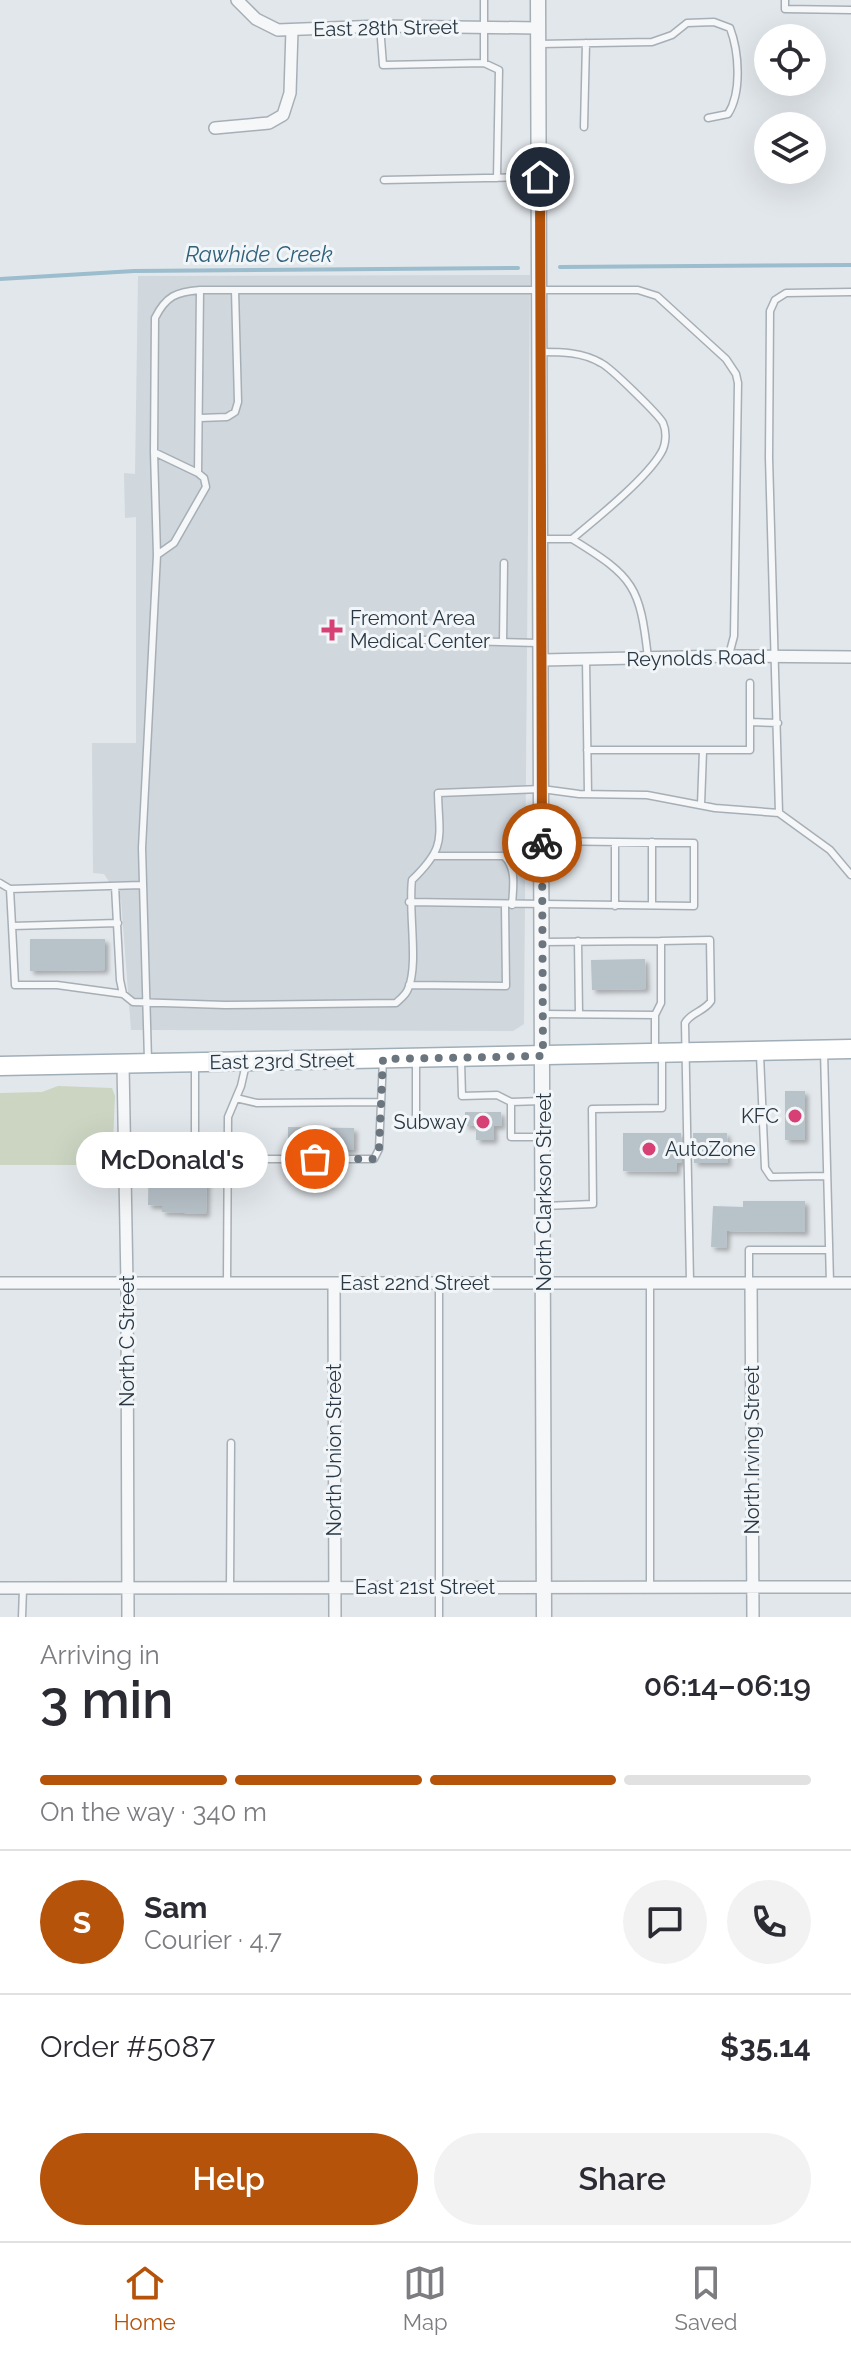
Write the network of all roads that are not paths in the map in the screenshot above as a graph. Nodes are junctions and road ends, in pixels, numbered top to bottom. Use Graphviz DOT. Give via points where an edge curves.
graph roads {
  1 [pos="484,0"];
  2 [pos="538,0"];
  3 [pos="785,0"];
  4 [pos="240,2"];
  5 [pos="851,10"];
  6 [pos="380,26"];
  7 [pos="484,26"];
  8 [pos="538,28"];
  9 [pos="292,30"];
  10 [pos="586,43"];
  11 [pos="539,44"];
  12 [pos="484,63"];
  13 [pos="708,118"];
  14 [pos="584,127"];
  15 [pos="215,128"];
  16 [pos="540,177"];
  17 [pos="497,178"];
  18 [pos="384,180"];
  19 [pos="200,290"];
  20 [pos="235,290"];
  21 [pos="541,290"];
  22 [pos="851,292"];
  23 [pos="541,352"];
  24 [pos="200,418"];
  25 [pos="154,452"];
  26 [pos="198,473"];
  27 [pos="541,539"];
  28 [pos="572,539"];
  29 [pos="157,555"];
  30 [pos="504,563"];
  31 [pos="390,639"];
  32 [pos="503,642"];
  33 [pos="541,643"];
  34 [pos="729,656"];
  35 [pos="774,656"];
  36 [pos="851,657"];
  37 [pos="648,658"];
  38 [pos="586,659"];
  39 [pos="542,660"];
  40 [pos="750,683"];
  41 [pos="750,722"];
  42 [pos="778,723"];
  43 [pos="587,750"];
  44 [pos="703,751"];
  45 [pos="542,789"];
  46 [pos="588,794"];
  47 [pos="701,805"];
  48 [pos="779,813"];
  49 [pos="542,841"];
  50 [pos="615,842"];
  51 [pos="652,842"];
  52 [pos="434,856"];
  53 [pos="851,875"];
  54 [pos="0,883"];
  55 [pos="142,885"];
  56 [pos="115,886"];
  57 [pos="10,889"];
  58 [pos="409,902"];
  59 [pos="509,905"];
  60 [pos="652,905"];
  61 [pos="542,906"];
  62 [pos="615,906"];
  63 [pos="118,923"];
  64 [pos="12,926"];
  65 [pos="578,941"];
  66 [pos="661,941"];
  67 [pos="542,942"];
  68 [pos="409,985"];
  69 [pos="123,994"];
  70 [pos="148,1003"];
  71 [pos="542,1014"];
  72 [pos="579,1014"];
  73 [pos="655,1015"];
  74 [pos="851,1049"];
  75 [pos="824,1050"];
  76 [pos="760,1051"];
  77 [pos="659,1053"];
  78 [pos="686,1053"];
  79 [pos="543,1056"];
  80 [pos="461,1057"];
  81 [pos="416,1058"];
  82 [pos="383,1059"];
  83 [pos="246,1061"];
  84 [pos="195,1063"];
  85 [pos="123,1064"];
  86 [pos="148,1064"];
  87 [pos="0,1066"];
  88 [pos="236,1098"];
  89 [pos="543,1101"];
  90 [pos="381,1102"];
  91 [pos="511,1102"];
  92 [pos="416,1115"];
  93 [pos="195,1133"];
  94 [pos="544,1137"];
  95 [pos="227,1159"];
  96 [pos="827,1176"];
  97 [pos="544,1206"];
  98 [pos="829,1250"];
  99 [pos="544,1281"];
  100 [pos="650,1282"];
  101 [pos="690,1282"];
  102 [pos="0,1283"];
  103 [pos="227,1283"];
  104 [pos="334,1283"];
  105 [pos="439,1283"];
  106 [pos="750,1283"];
  107 [pos="830,1283"];
  108 [pos="851,1283"];
  109 [pos="127,1284"];
  110 [pos="231,1443"];
  111 [pos="438,1586"];
  112 [pos="543,1586"];
  113 [pos="752,1586"];
  114 [pos="230,1587"];
  115 [pos="334,1587"];
  116 [pos="650,1587"];
  117 [pos="851,1587"];
  118 [pos="0,1588"];
  119 [pos="23,1588"];
  120 [pos="128,1588"];
  121 [pos="22,1617"];
  122 [pos="128,1617"];
  123 [pos="335,1617"];
  124 [pos="439,1617"];
  125 [pos="544,1617"];
  126 [pos="753,1617"];
  1 -- 7 [label="lane"];
  2 -- 8 [label="street, North Clarkson Street"];
  3 -- 5 [label="lane" via="785,9"];
  4 -- 9 [label="street, East 28th Street" via="256,19 278,30"];
  6 -- 7 [label="street, East 28th Street"];
  6 -- 9 [label="street, East 28th Street"];
  6 -- 12 [label="lane" via="383,65"];
  7 -- 8 [label="street, East 28th Street"];
  7 -- 12 [label="lane"];
  8 -- 11 [label="street, North Clarkson Street"];
  9 -- 15 [label="street" via="290,93 283,115 269,123"];
  10 -- 11 [label="lane"];
  10 -- 13 [label="lane" via="652,42 687,23 714,22 730,28 737,47 734,103 728,114"];
  10 -- 14 [label="lane"];
  11 -- 16 [label="street, North Clarkson Street"];
  12 -- 17 [label="lane" via="499,70"];
  16 -- 17 [label="lane"];
  16 -- 21 [label="street, North Clarkson Street"];
  17 -- 18 [label="lane"];
  19 -- 20 [label="lane"];
  19 -- 24 [label="lane"];
  19 -- 25 [label="lane" via="177,292 163,301 155,318"];
  20 -- 21 [label="lane"];
  20 -- 24 [label="lane" via="238,402 227,417"];
  21 -- 23 [label="street, North Clarkson Street"];
  21 -- 34 [label="lane" via="638,290 657,296 736,374 734,636"];
  22 -- 35 [label="lane" via="786,293 770,311"];
  23 -- 27 [label="street, North Clarkson Street"];
  23 -- 28 [label="lane" via="571,353 604,364 663,421 666,437 653,463"];
  24 -- 26 [label="lane"];
  25 -- 26 [label="lane"];
  25 -- 29 [label="lane"];
  26 -- 29 [label="lane" via="206,487 174,543"];
  27 -- 28 [label="lane"];
  27 -- 33 [label="street, North Clarkson Street"];
  28 -- 37 [label="lane" via="627,579 643,614"];
  29 -- 55 [label="lane"];
  30 -- 32 [label="lane"];
  31 -- 32 [label="lane"];
  32 -- 33 [label="lane"];
  33 -- 39 [label="street, North Clarkson Street"];
  34 -- 35 [label="street, Reynolds Road"];
  34 -- 37 [label="street, Reynolds Road"];
  35 -- 36 [label="street, Reynolds Road"];
  35 -- 42 [label="lane"];
  37 -- 38 [label="street, Reynolds Road"];
  38 -- 39 [label="street, Reynolds Road"];
  38 -- 43 [label="lane"];
  39 -- 45 [label="street, North Clarkson Street"];
  40 -- 41 [label="lane"];
  41 -- 42 [label="lane"];
  41 -- 44 [label="lane" via="750,750"];
  42 -- 48 [label="lane"];
  43 -- 44 [label="lane"];
  43 -- 46 [label="lane"];
  44 -- 47 [label="lane"];
  45 -- 46 [label="lane"];
  45 -- 49 [label="street, North Clarkson Street"];
  45 -- 52 [label="lane" via="438,793 439,845"];
  46 -- 47 [label="lane" via="647,795"];
  47 -- 48 [label="lane"];
  48 -- 53 [label="lane" via="830,850"];
  49 -- 50 [label="lane"];
  49 -- 61 [label="street, North Clarkson Street"];
  50 -- 51 [label="lane"];
  50 -- 62 [label="lane"];
  51 -- 60 [label="lane"];
  51 -- 60 [label="lane" via="694,843 694,906"];
  52 -- 58 [label="lane" via="412,880"];
  52 -- 59 [label="lane" via="504,856 513,873"];
  54 -- 57 [label="lane"];
  55 -- 56 [label="lane"];
  55 -- 70 [label="lane"];
  56 -- 57 [label="lane"];
  56 -- 63 [label="lane"];
  57 -- 64 [label="lane"];
  58 -- 59 [label="lane"];
  58 -- 68 [label="lane"];
  59 -- 61 [label="lane"];
  59 -- 68 [label="lane" via="506,986"];
  60 -- 62 [label="lane"];
  61 -- 62 [label="lane"];
  61 -- 67 [label="street, North Clarkson Street"];
  63 -- 64 [label="lane"];
  63 -- 69 [label="lane"];
  64 -- 69 [label="lane" via="15,985"];
  65 -- 66 [label="lane"];
  65 -- 67 [label="lane"];
  65 -- 72 [label="lane"];
  66 -- 73 [label="lane" via="661,1003"];
  66 -- 78 [label="lane" via="710,940 711,1001 685,1023"];
  67 -- 71 [label="street, North Clarkson Street"];
  68 -- 70 [label="lane" via="396,1003"];
  69 -- 70 [label="lane" via="133,1002"];
  70 -- 86 [label="lane"];
  71 -- 72 [label="lane"];
  71 -- 79 [label="street, North Clarkson Street"];
  72 -- 73 [label="lane"];
  73 -- 77 [label="lane"];
  74 -- 75 [label="main road, East 23rd Street"];
  75 -- 76 [label="main road, East 23rd Street"];
  75 -- 96 [label="lane"];
  76 -- 78 [label="main road, East 23rd Street"];
  76 -- 96 [label="lane" via="765,1168 771,1177"];
  77 -- 78 [label="main road, East 23rd Street"];
  77 -- 79 [label="main road, East 23rd Street"];
  77 -- 97 [label="lane" via="662,1108 592,1109 593,1204"];
  78 -- 101 [label="lane"];
  79 -- 80 [label="main road, East 23rd Street"];
  79 -- 89 [label="street, North Clarkson Street"];
  80 -- 81 [label="main road, East 23rd Street"];
  80 -- 91 [label="lane" via="462,1096 497,1095"];
  81 -- 82 [label="main road, East 23rd Street"];
  81 -- 92 [label="lane"];
  82 -- 83 [label="main road, East 23rd Street"];
  82 -- 90 [label="lane"];
  83 -- 84 [label="main road, East 23rd Street"];
  83 -- 88 [label="lane"];
  84 -- 86 [label="main road, East 23rd Street"];
  84 -- 93 [label="lane"];
  85 -- 86 [label="main road, East 23rd Street"];
  85 -- 87 [label="main road, East 23rd Street"];
  85 -- 109 [label="street, North C Street"];
  88 -- 90 [label="lane" via="257,1103"];
  88 -- 95 [label="lane" via="228,1117"];
  89 -- 91 [label="lane"];
  89 -- 94 [label="street, North Clarkson Street"];
  90 -- 95 [label="lane" via="374,1159"];
  91 -- 94 [label="lane" via="511,1137"];
  94 -- 97 [label="street, North Clarkson Street"];
  95 -- 103 [label="lane"];
  96 -- 98 [label="lane"];
  97 -- 99 [label="street, North Clarkson Street"];
  98 -- 106 [label="lane" via="749,1250"];
  98 -- 107 [label="lane"];
  99 -- 100 [label="street, East 22nd Street"];
  99 -- 105 [label="street, East 22nd Street"];
  99 -- 112 [label="street, North Clarkson Street"];
  100 -- 101 [label="street, East 22nd Street"];
  100 -- 116 [label="lane"];
  101 -- 106 [label="street, East 22nd Street"];
  102 -- 109 [label="street, East 22nd Street"];
  103 -- 104 [label="street, East 22nd Street"];
  103 -- 109 [label="street, East 22nd Street"];
  104 -- 105 [label="street, East 22nd Street"];
  104 -- 115 [label="street, North Union Street"];
  105 -- 111 [label="lane"];
  106 -- 107 [label="street, East 22nd Street"];
  106 -- 113 [label="street, North Irving Street"];
  107 -- 108 [label="street, East 22nd Street"];
  109 -- 120 [label="street, North C Street"];
  110 -- 114 [label="lane"];
  111 -- 112 [label="street, East 21st Street"];
  111 -- 115 [label="street, East 21st Street"];
  111 -- 124 [label="lane"];
  112 -- 116 [label="street, East 21st Street"];
  112 -- 125 [label="street, North Clarkson Street"];
  113 -- 116 [label="street, East 21st Street"];
  113 -- 117 [label="street, East 21st Street"];
  113 -- 126 [label="street, North Irving Street"];
  114 -- 115 [label="street, East 21st Street"];
  114 -- 120 [label="street, East 21st Street"];
  115 -- 123 [label="street, North Union Street"];
  118 -- 119 [label="street, East 21st Street"];
  119 -- 120 [label="street, East 21st Street"];
  119 -- 121 [label="lane"];
  120 -- 122 [label="street, North C Street"];
}
